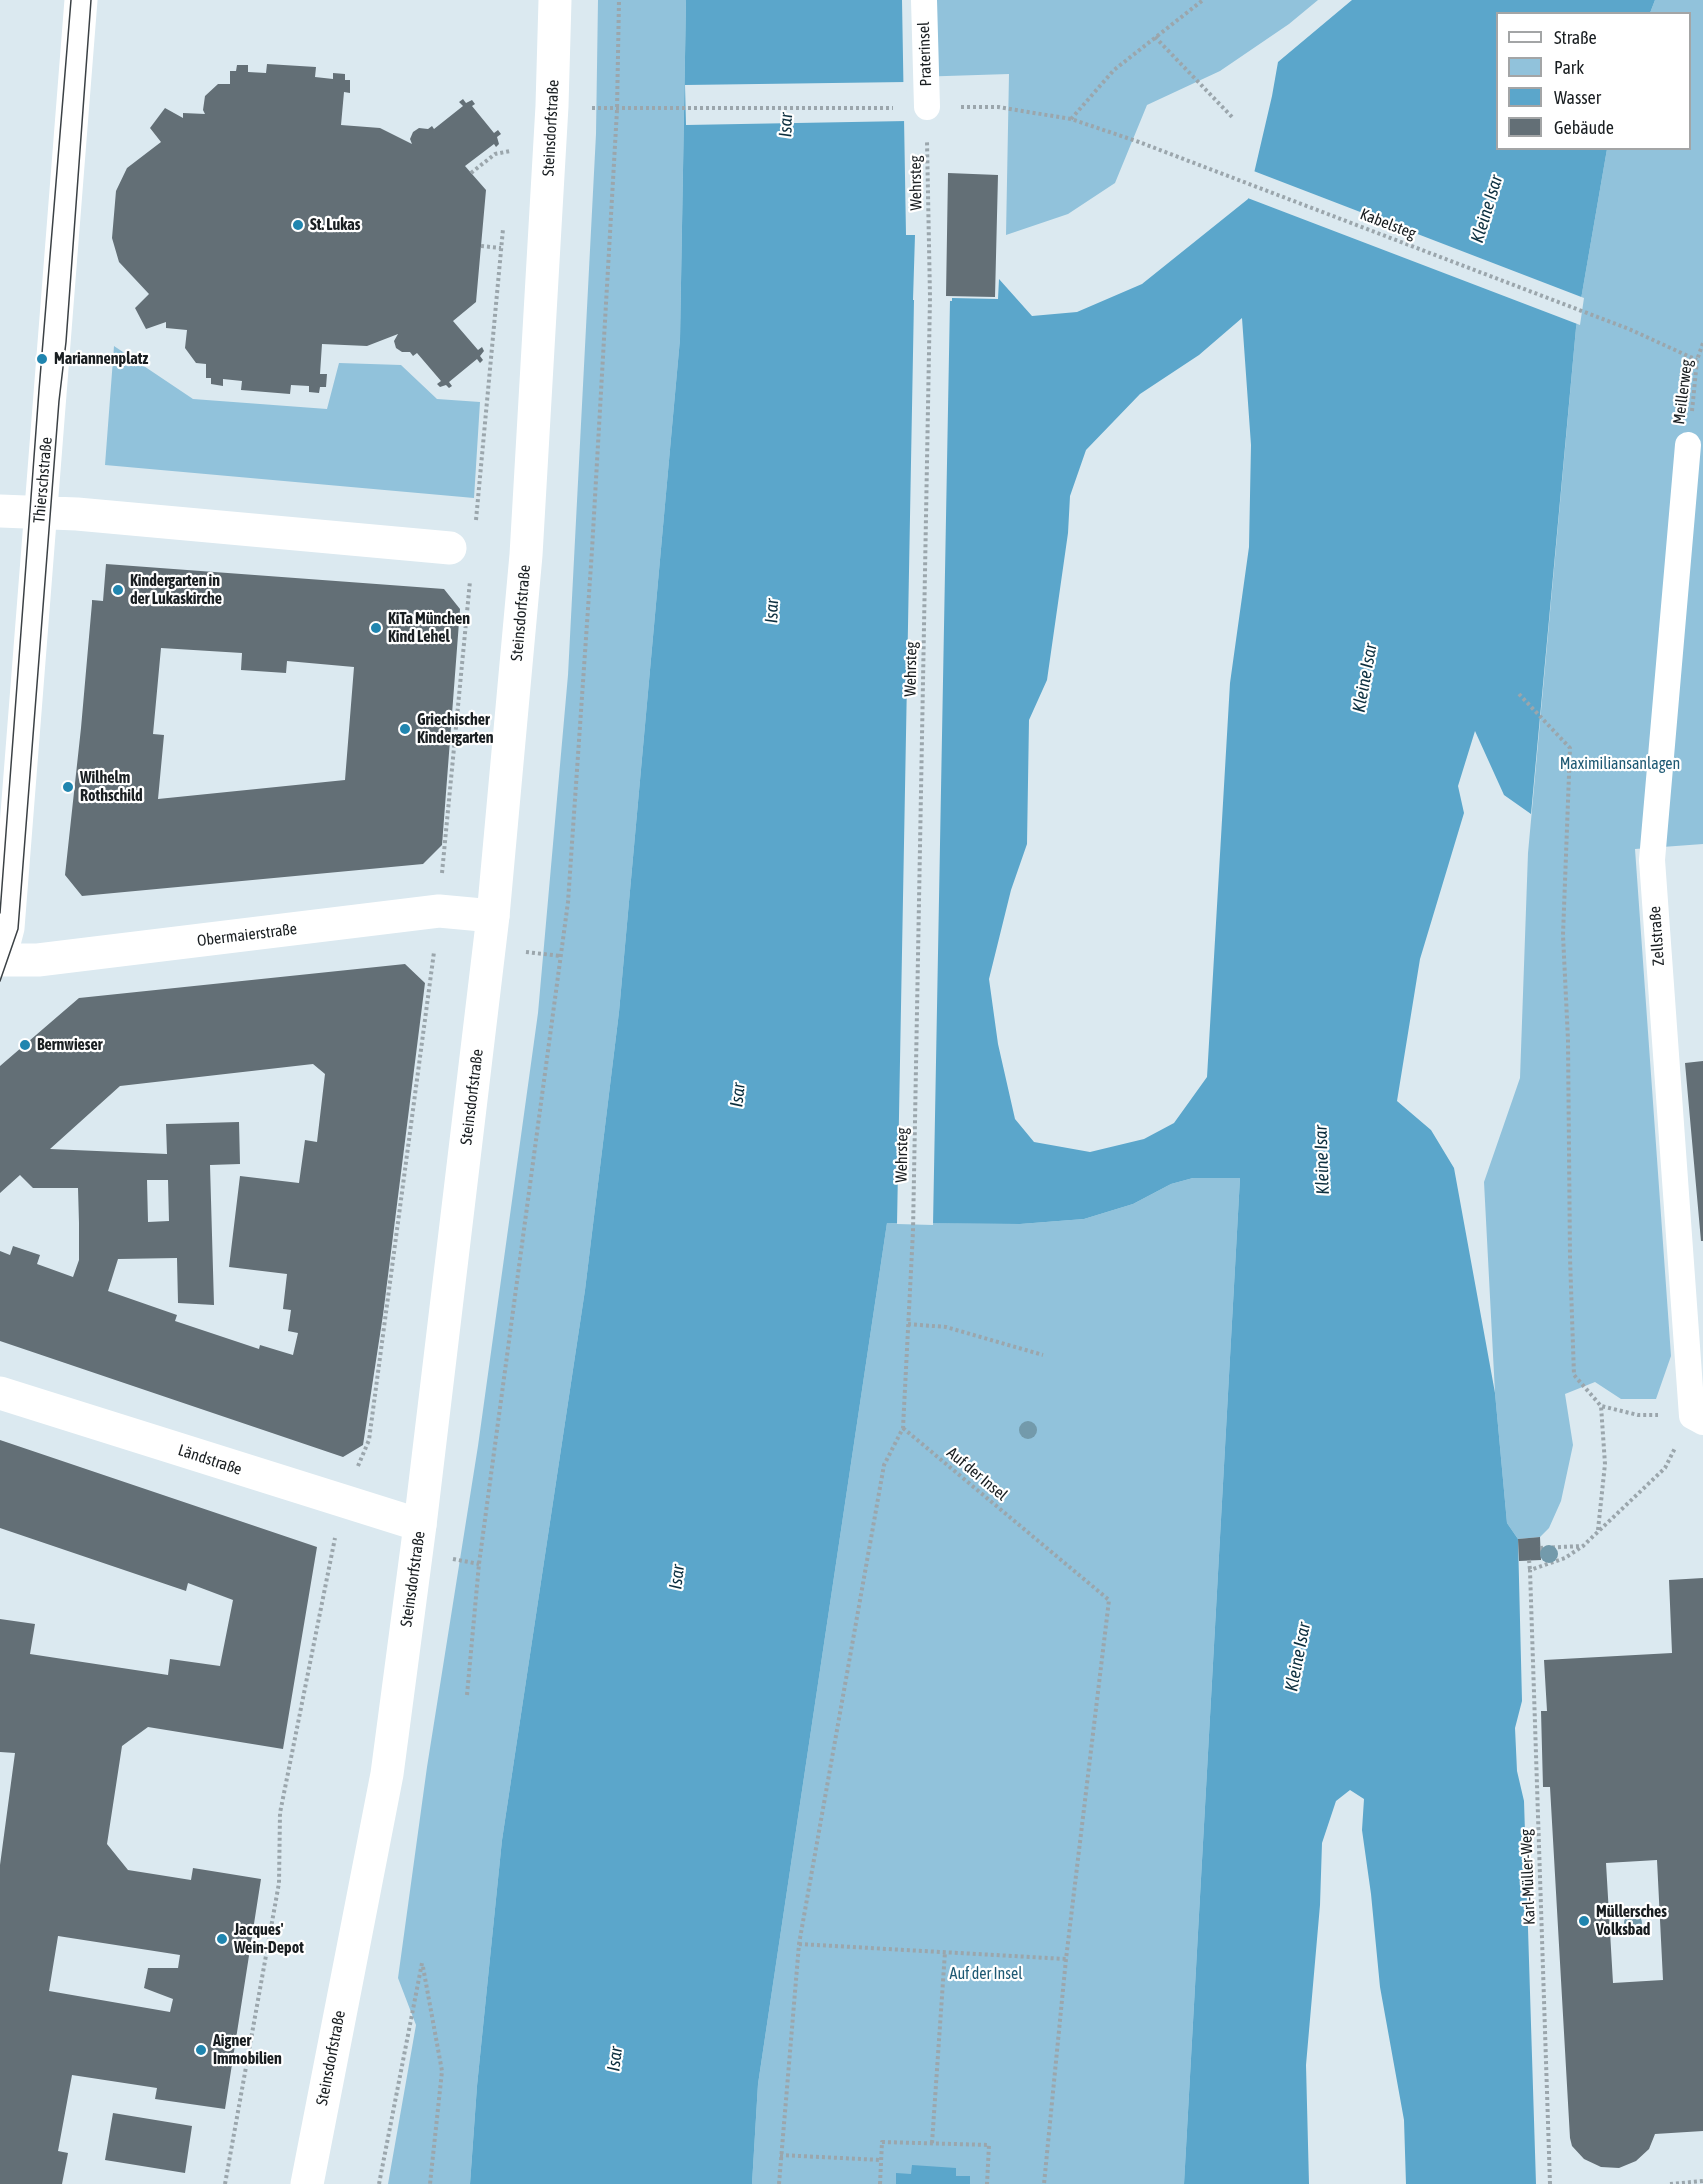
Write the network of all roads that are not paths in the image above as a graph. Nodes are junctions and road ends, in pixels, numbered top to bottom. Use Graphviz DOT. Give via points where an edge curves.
graph roads {
  1 [pos="81,0"];
  2 [pos="555,0"];
  3 [pos="924,0"];
  4 [pos="920,108"];
  5 [pos="1688,445"];
  6 [pos="0,511"];
  7 [pos="41,512"];
  8 [pos="450,548"];
  9 [pos="493,916"];
  10 [pos="0,960"];
  11 [pos="0,1393"];
  12 [pos="1697,1419"];
  13 [pos="420,1525"];
  14 [pos="307,2184"];
  1 -- 7 [label="street, Thierschstraße"];
  2 -- 9 [label="street, Steinsdorfstraße" via="526,555"];
  3 -- 4 [label="lane, Praterinsel"];
  5 -- 12 [label="lane, Zellstraße" via="1652,860"];
  6 -- 7 [label="street"];
  7 -- 8 [label="street"];
  7 -- 10 [label="street, Thierschstraße" via="8,928"];
  9 -- 10 [label="street, Obermaierstraße" via="439,911 38,960"];
  9 -- 13 [label="street, Steinsdorfstraße"];
  11 -- 13 [label="street, Ländstraße"];
  13 -- 14 [label="street, Steinsdorfstraße" via="387,1774"];
}
